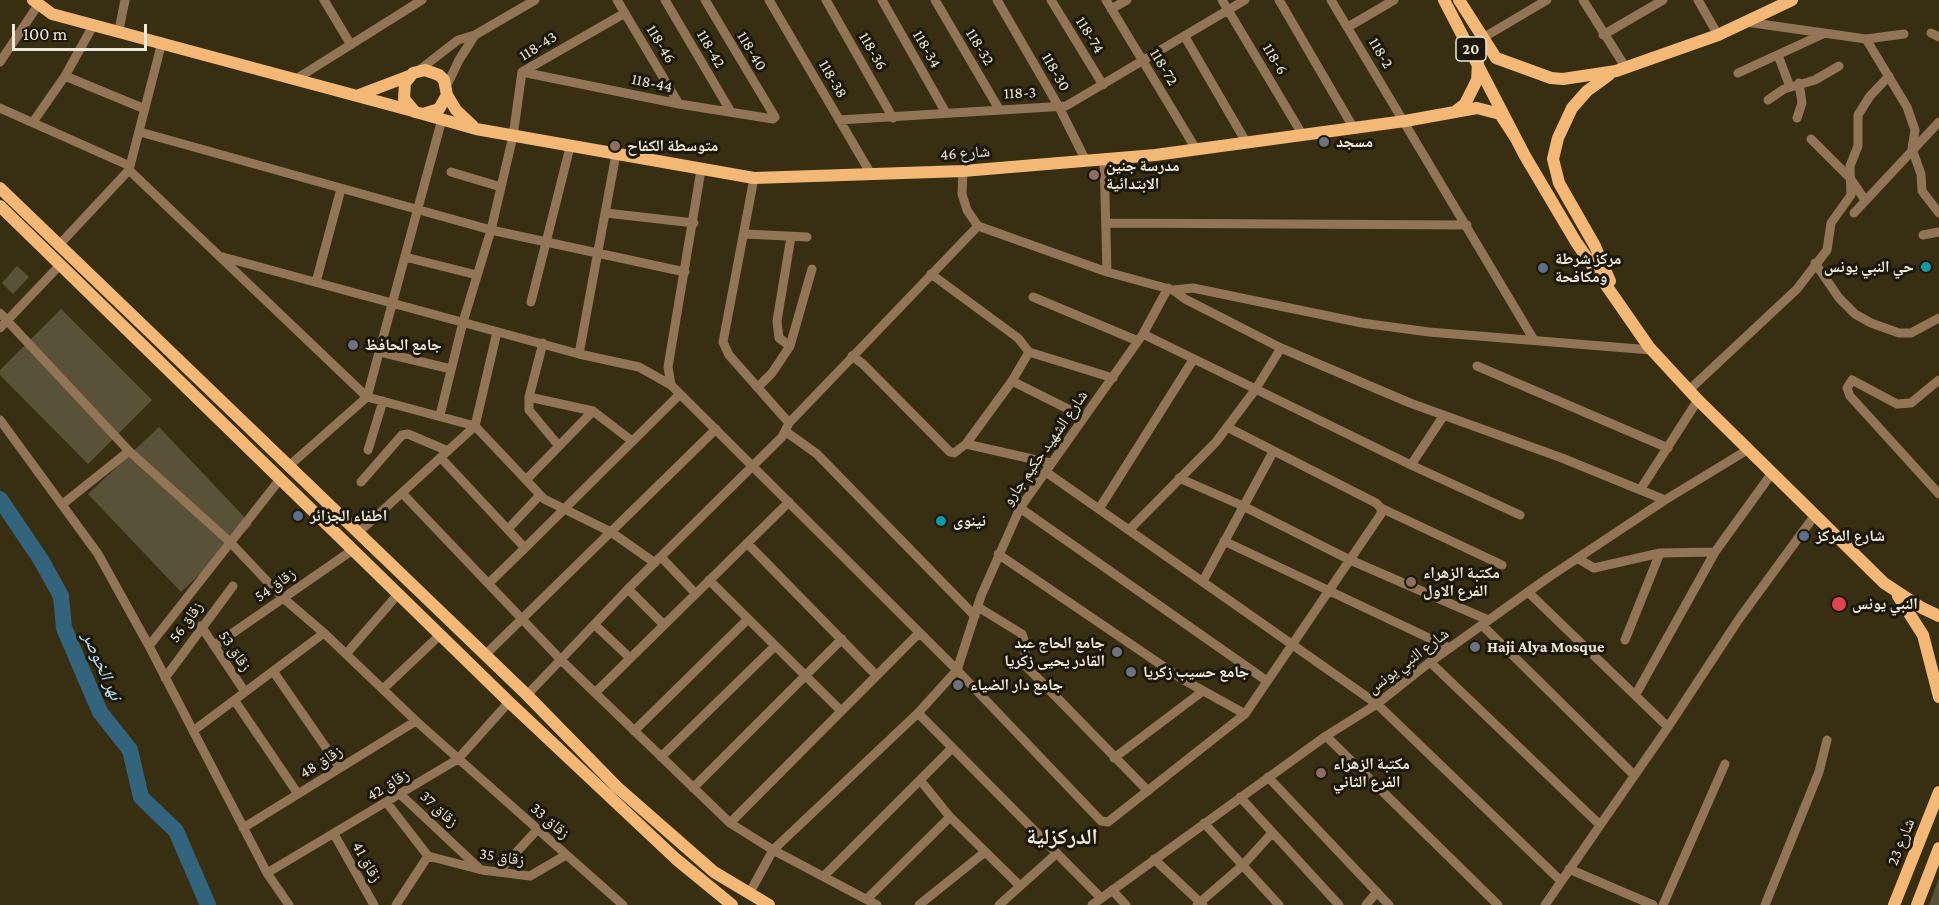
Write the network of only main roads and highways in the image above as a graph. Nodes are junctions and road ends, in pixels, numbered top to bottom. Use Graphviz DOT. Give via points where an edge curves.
graph roads {
  1 [pos="1444,0"];
  2 [pos="1459,0"];
  3 [pos="1791,0"];
  4 [pos="35,3"];
  5 [pos="1477,60"];
  6 [pos="1621,69"];
  7 [pos="413,73"];
  8 [pos="447,91"];
  9 [pos="358,95"];
  10 [pos="1456,111"];
  11 [pos="419,113"];
  12 [pos="476,129"];
  13 [pos="1515,137"];
  14 [pos="0,188"];
  15 [pos="0,206"];
  16 [pos="1616,297"];
  17 [pos="1884,583"];
  18 [pos="1939,616"];
  19 [pos="1939,697"];
  20 [pos="1939,792"];
  21 [pos="1939,848"];
  22 [pos="732,905"];
  23 [pos="770,905"];
  24 [pos="1894,905"];
  25 [pos="1917,905"];
  1 -- 5 [label="main road, 20"];
  2 -- 6 [label="main road, 20" via="1496,58 1551,78"];
  3 -- 6 [label="main road" via="1718,35"];
  4 -- 9 [label="main road, شارع 46" via="52,14"];
  5 -- 10 [label="main road" via="1477,80 1465,104"];
  5 -- 13 [label="main road, 20"];
  6 -- 16 [label="main road" via="1587,91 1572,108 1553,159 1559,183 1595,246"];
  7 -- 8 [label="main road" via="432,71 439,75"];
  7 -- 9 [label="main road"];
  7 -- 11 [label="main road" via="403,91 408,106"];
  8 -- 11 [label="main road" via="439,109"];
  8 -- 12 [label="main road" via="462,117"];
  9 -- 11 [label="main road, شارع 46"];
  10 -- 12 [label="main road, شارع 46" via="1405,121 1104,159 963,171 754,178"];
  10 -- 13 [label="main road, شارع 46" via="1487,109 1500,114"];
  11 -- 12 [label="main road, شارع 46"];
  13 -- 16 [label="main road" via="1576,242"];
  14 -- 23 [label="main road" via="527,695 617,788 714,872"];
  15 -- 22 [label="main road" via="509,702 676,859"];
  16 -- 17 [label="main road" via="1651,350"];
  17 -- 18 [label="main road"];
  17 -- 19 [label="main road" via="1923,635"];
  20 -- 24 [label="main road, شارع 23"];
  21 -- 25 [label="main road"];
}
